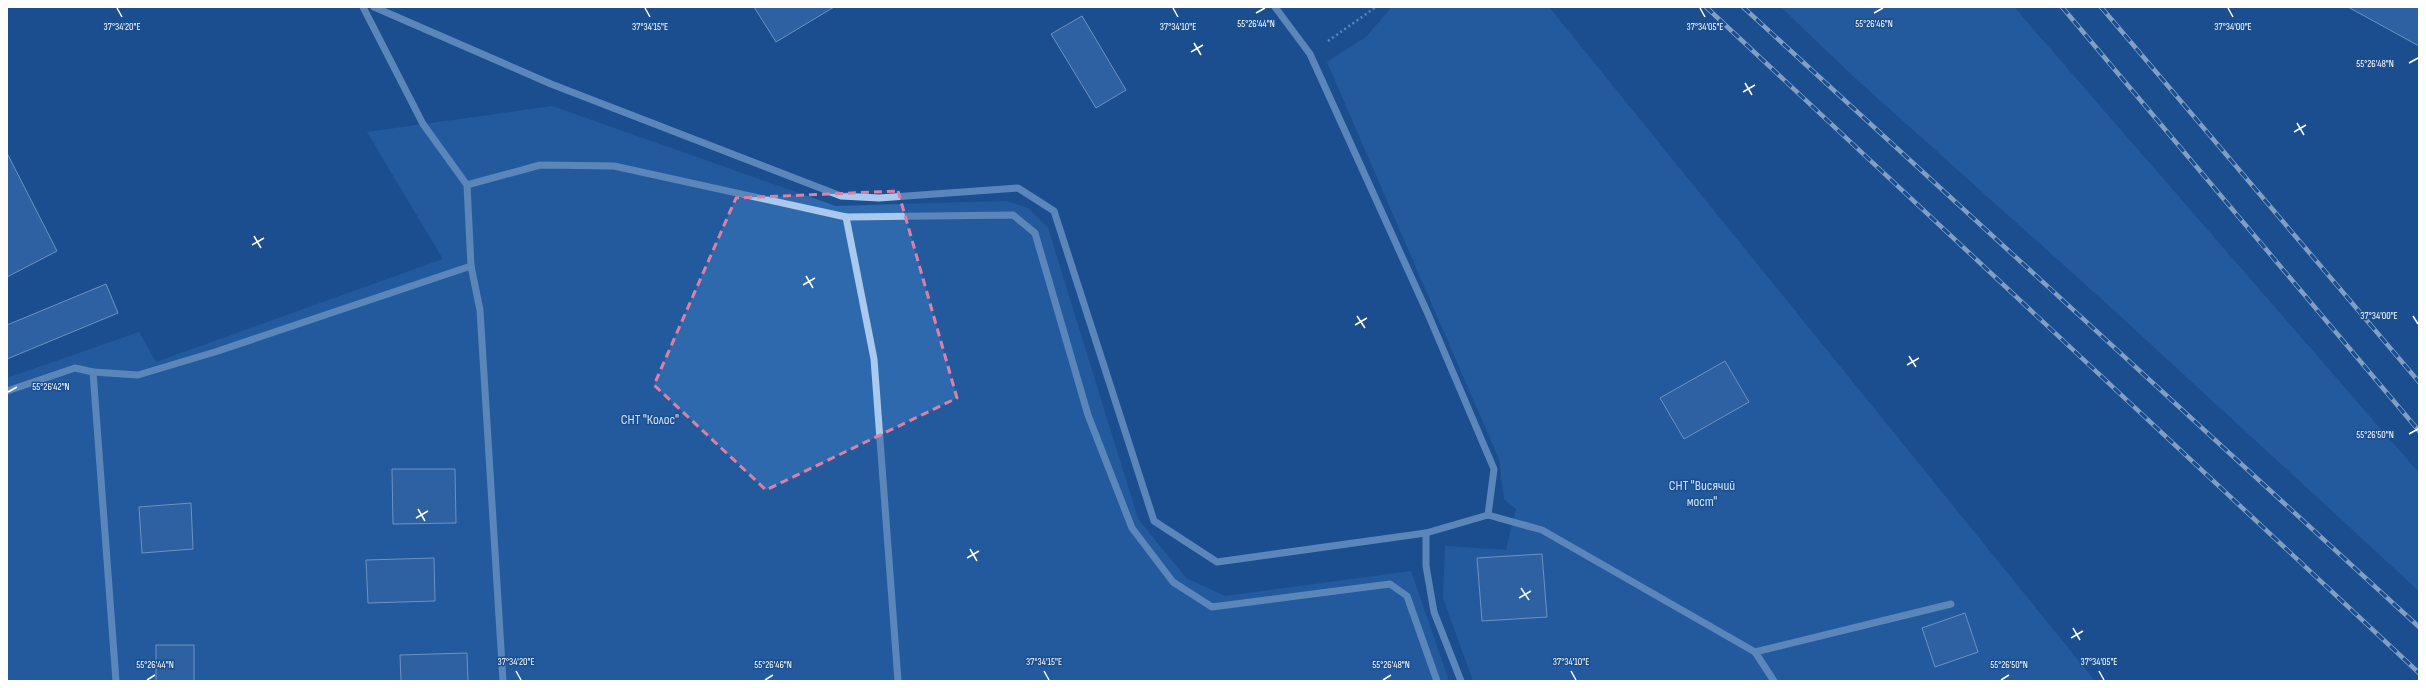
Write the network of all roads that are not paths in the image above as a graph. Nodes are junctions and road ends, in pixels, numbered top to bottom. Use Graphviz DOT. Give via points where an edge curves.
graph roads {
  1 [pos="363,7"];
  2 [pos="374,7"];
  3 [pos="1275,7"];
  4 [pos="467,185"];
  5 [pos="846,217"];
  6 [pos="471,266"];
  7 [pos="93,372"];
  8 [pos="7,391"];
  9 [pos="1488,515"];
  10 [pos="1426,533"];
  11 [pos="1951,604"];
  12 [pos="1755,652"];
  13 [pos="116,681"];
  14 [pos="503,681"];
  15 [pos="898,681"];
  16 [pos="1437,681"];
  17 [pos="1461,681"];
  18 [pos="1774,681"];
  1 -- 4 [label="lane" via="423,124"];
  2 -- 10 [label="lane" via="551,84 841,196 879,198 1018,188 1054,211 1154,521 1217,562"];
  3 -- 9 [label="lane" via="1310,54 1428,314 1494,469"];
  4 -- 5 [label="lane" via="540,165 614,166"];
  4 -- 6 [label="lane"];
  5 -- 15 [label="lane" via="874,359"];
  5 -- 16 [label="lane" via="1013,215 1035,233 1088,415 1132,528 1173,582 1212,607 1390,584 1407,596"];
  6 -- 7 [label="lane" via="215,352 138,375"];
  6 -- 14 [label="lane" via="480,310"];
  7 -- 8 [label="lane" via="75,368"];
  7 -- 13 [label="lane"];
  9 -- 10 [label="lane"];
  9 -- 12 [label="lane" via="1542,530"];
  10 -- 17 [label="lane" via="1426,566 1434,612"];
  11 -- 12 [label="lane"];
  12 -- 18 [label="lane"];
}
